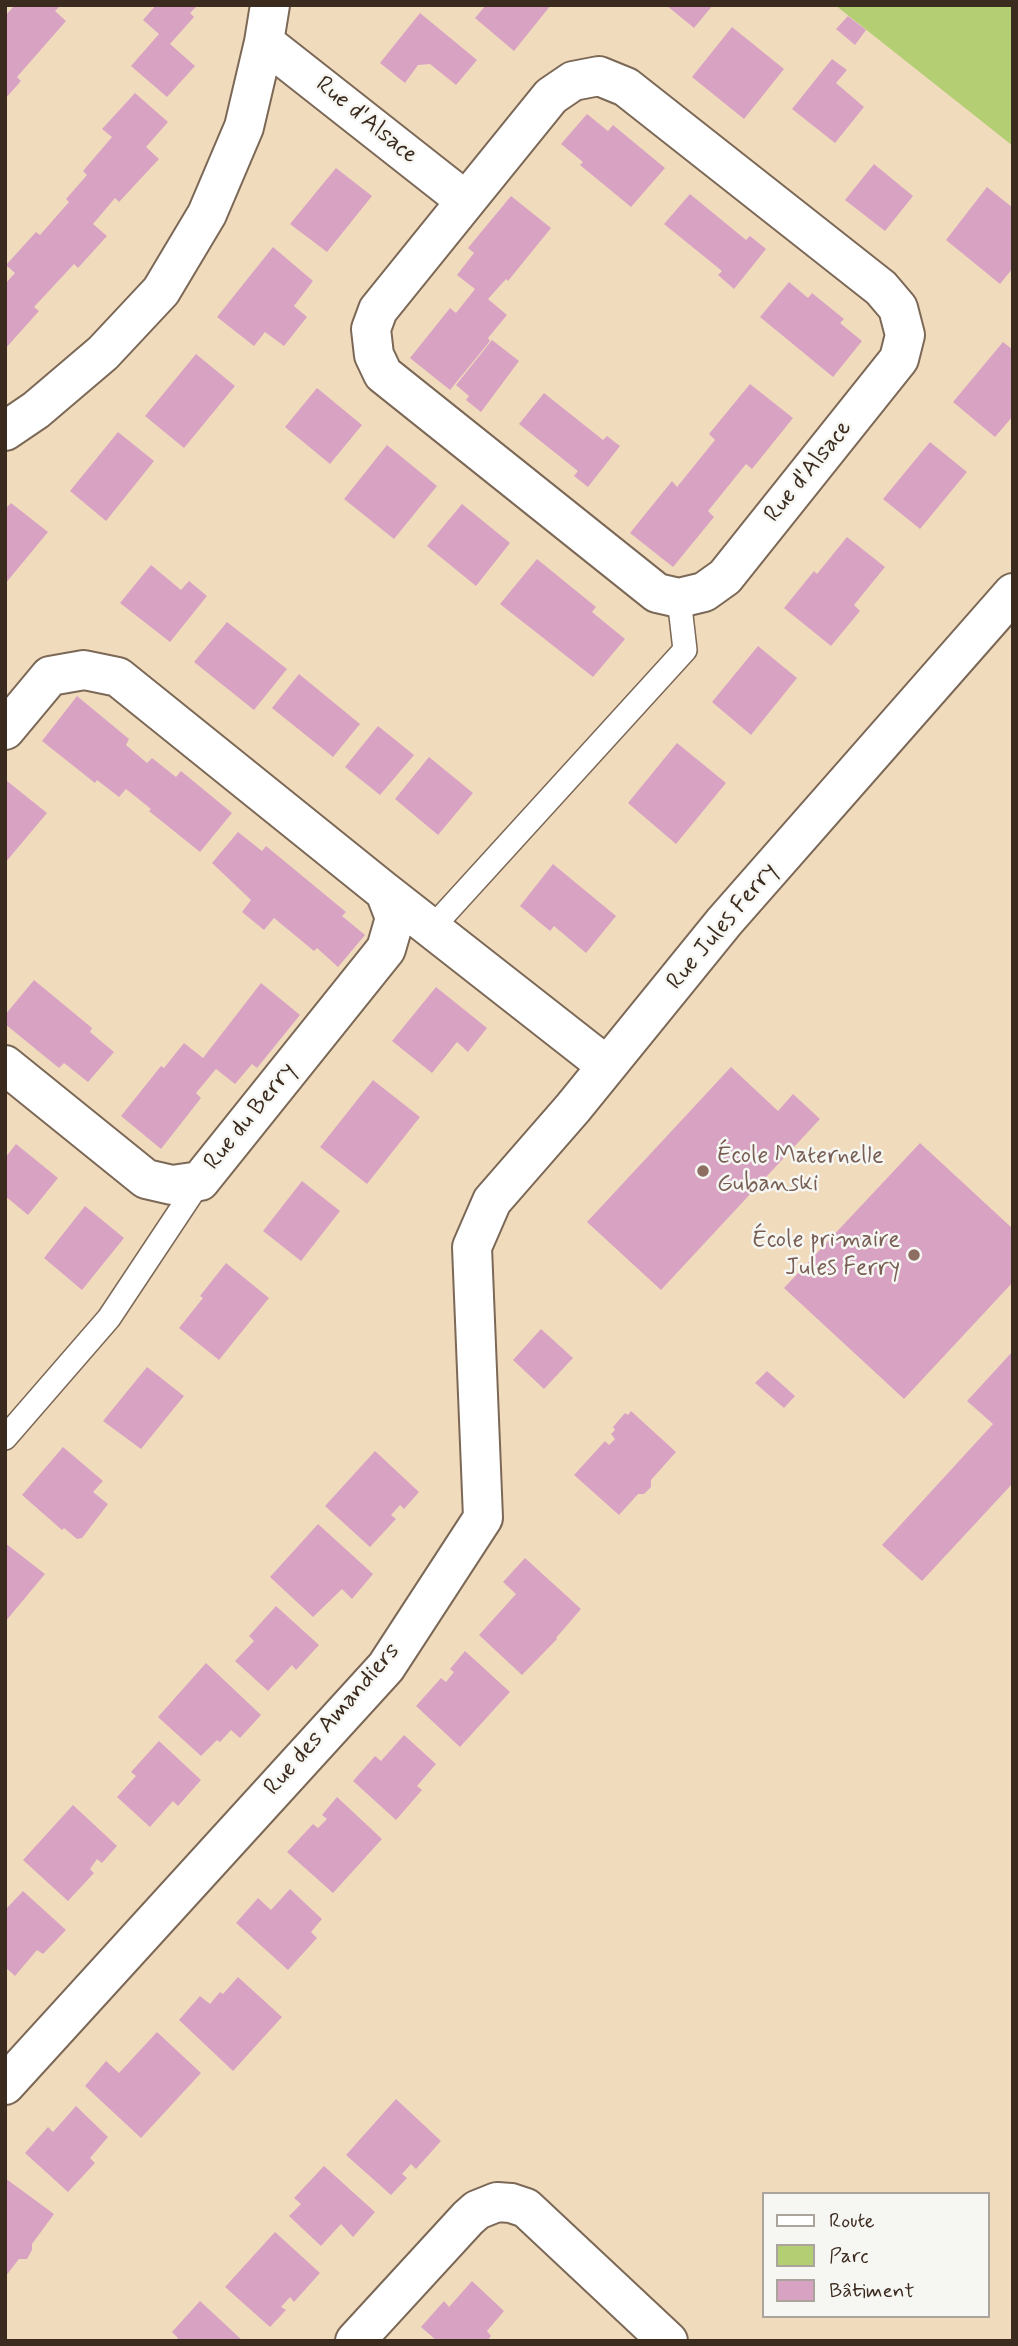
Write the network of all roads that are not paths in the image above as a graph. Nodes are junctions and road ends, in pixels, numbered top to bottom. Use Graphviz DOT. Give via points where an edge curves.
graph roads {
  1 [pos="267,24"];
  2 [pos="466,201"];
  3 [pos="5,431"];
  4 [pos="1013,593"];
  5 [pos="679,597"];
  6 [pos="5,730"];
  7 [pos="385,892"];
  8 [pos="431,929"];
  9 [pos="5,1065"];
  10 [pos="607,1066"];
  11 [pos="200,1181"];
  12 [pos="474,1280"];
  13 [pos="5,1438"];
  14 [pos="5,2085"];
  15 [pos="355,2341"];
  16 [pos="668,2341"];
  1 -- 2 [label="street, Rue d'Alsace"];
  1 -- 3 [label="street" via="244,127 207,214 161,290 103,354"];
  2 -- 5 [label="street, Rue d'Alsace" via="378,310 371,329 374,355 383,373 657,593"];
  2 -- 5 [label="street, Rue d'Alsace" via="551,96 573,81 600,76 626,87 881,288 898,308 905,335 899,359 725,578 704,592"];
  4 -- 10 [label="street, Rue Jules Ferry" via="724,922"];
  5 -- 8 [label="lane" via="685,650"];
  6 -- 7 [label="street" via="50,676 84,670 118,677"];
  7 -- 8 [label="street"];
  7 -- 11 [label="street, Rue du Berry" via="394,918 386,949"];
  8 -- 10 [label="street"];
  9 -- 11 [label="street, Rue du Berry" via="146,1179 172,1185"];
  10 -- 12 [label="street, Rue Jules Ferry" via="492,1201 472,1247"];
  11 -- 13 [label="lane" via="109,1318"];
  12 -- 14 [label="street, Rue des Amandiers" via="483,1518 386,1667"];
  15 -- 16 [label="street" via="477,2210 497,2202 526,2208"];
}
